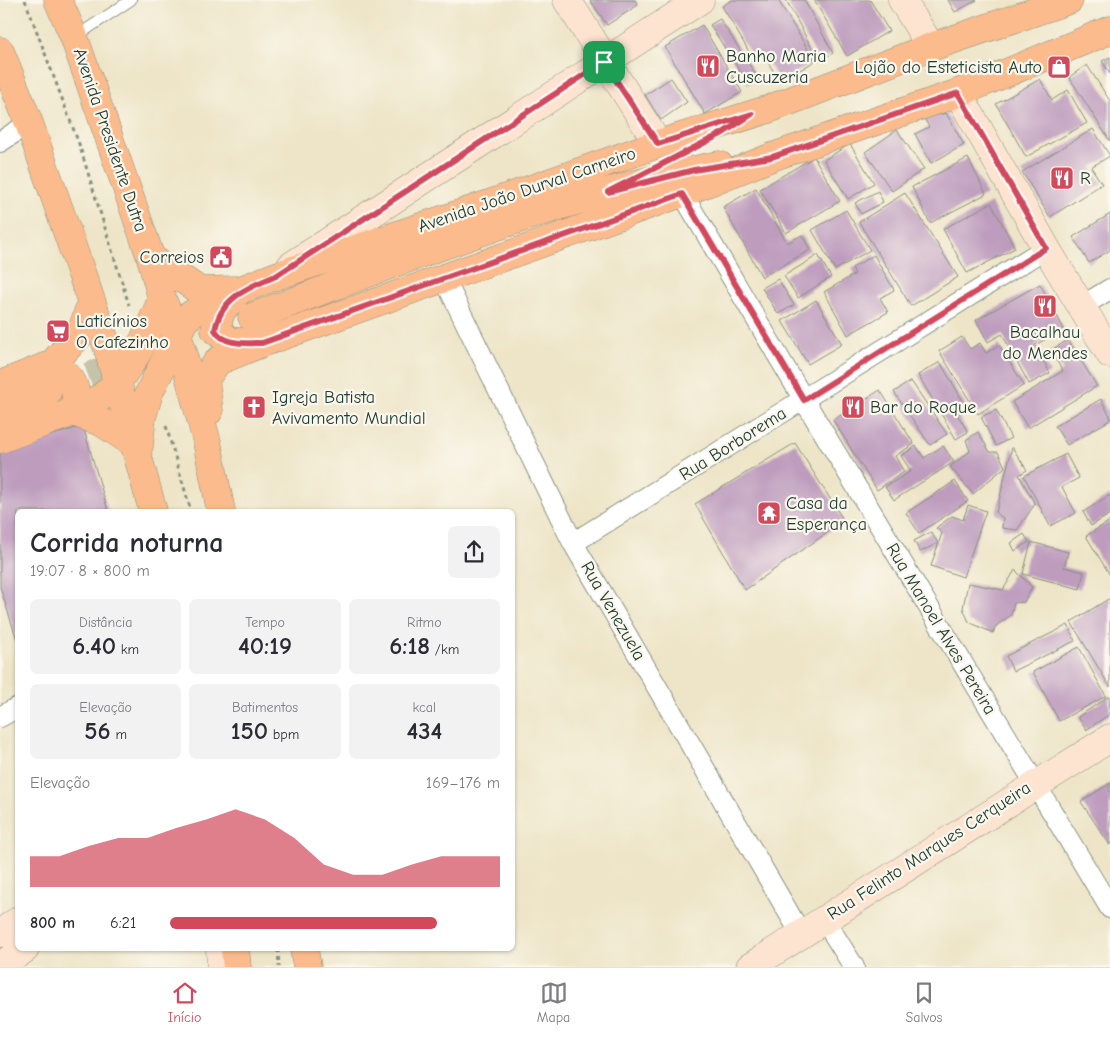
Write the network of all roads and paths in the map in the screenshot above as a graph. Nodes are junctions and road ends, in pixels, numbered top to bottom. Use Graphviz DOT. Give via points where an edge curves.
graph roads {
  1 [pos="25,0"];
  2 [pos="58,0"];
  3 [pos="132,0"];
  4 [pos="567,0"];
  5 [pos="700,0"];
  6 [pos="902,0"];
  7 [pos="1069,0"];
  8 [pos="1110,30"];
  9 [pos="74,37"];
  10 [pos="931,47"];
  11 [pos="0,51"];
  12 [pos="604,62"];
  13 [pos="958,93"];
  14 [pos="752,114"];
  15 [pos="28,124"];
  16 [pos="0,142"];
  17 [pos="658,144"];
  18 [pos="772,157"];
  19 [pos="608,192"];
  20 [pos="682,194"];
  21 [pos="1046,248"];
  22 [pos="151,258"];
  23 [pos="276,276"];
  24 [pos="444,278"];
  25 [pos="240,290"];
  26 [pos="1110,290"];
  27 [pos="162,300"];
  28 [pos="91,303"];
  29 [pos="129,305"];
  30 [pos="1082,306"];
  31 [pos="252,317"];
  32 [pos="178,336"];
  33 [pos="262,343"];
  34 [pos="1110,354"];
  35 [pos="52,364"];
  36 [pos="118,382"];
  37 [pos="0,385"];
  38 [pos="46,392"];
  39 [pos="804,400"];
  40 [pos="0,411"];
  41 [pos="73,412"];
  42 [pos="164,422"];
  43 [pos="0,439"];
  44 [pos="207,442"];
  45 [pos="136,451"];
  46 [pos="152,509"];
  47 [pos="190,509"];
  48 [pos="221,509"];
  49 [pos="573,544"];
  50 [pos="15,709"];
  51 [pos="0,717"];
  52 [pos="1110,738"];
  53 [pos="1034,784"];
  54 [pos="1110,908"];
  55 [pos="824,919"];
  56 [pos="15,923"];
  57 [pos="0,933"];
  58 [pos="801,934"];
  59 [pos="22,951"];
  60 [pos="220,951"];
  61 [pos="236,951"];
  62 [pos="278,951"];
  63 [pos="304,951"];
  64 [pos="0,966"];
  65 [pos="221,967"];
  66 [pos="237,967"];
  67 [pos="279,967"];
  68 [pos="307,967"];
  69 [pos="750,967"];
  70 [pos="854,967"];
  1 -- 29 [label="path" via="78,144"];
  2 -- 9 [label="main road, Avenida Presidente Dutra"];
  3 -- 9 [label="lane"];
  4 -- 12 [label="street"];
  5 -- 12 [label="street"];
  6 -- 10 [label="street"];
  7 -- 10 [label="main road, Avenida João Durval Carneiro"];
  8 -- 13 [label="main road"];
  9 -- 22 [label="main road, Avenida Presidente Dutra"];
  10 -- 14 [label="main road, Avenida João Durval Carneiro"];
  11 -- 15 [label="main road"];
  12 -- 17 [label="street"];
  12 -- 23 [label="street"];
  13 -- 18 [label="main road"];
  13 -- 21 [label="street"];
  14 -- 17 [label="main road, Avenida João Durval Carneiro"];
  14 -- 19 [label="main road" via="723,133"];
  15 -- 16 [label="street"];
  15 -- 28 [label="main road"];
  17 -- 23 [label="main road, Avenida João Durval Carneiro"];
  18 -- 19 [label="main road" via="694,170"];
  18 -- 20 [label="main road"];
  19 -- 31 [label="main road" via="504,225"];
  20 -- 24 [label="main road"];
  20 -- 39 [label="street, Rua Manoel Alves Pereira"];
  21 -- 30 [label="street"];
  21 -- 39 [label="street, Rua Borborema"];
  22 -- 25 [label="main road" via="200,291"];
  22 -- 27 [label="main road, Avenida Presidente Dutra"];
  23 -- 25 [label="main road, Avenida João Durval Carneiro"];
  24 -- 33 [label="main road"];
  24 -- 49 [label="street, Rua Venezuela"];
  25 -- 32 [label="main road" via="190,316"];
  25 -- 33 [label="main road" via="222,310 215,330 229,341"];
  26 -- 30 [label="street"];
  27 -- 32 [label="main road, Avenida Presidente Dutra"];
  27 -- 36 [label="main road" via="132,362"];
  28 -- 35 [label="main road" via="81,333"];
  28 -- 36 [label="main road"];
  30 -- 34 [label="street"];
  32 -- 44 [label="main road, Avenida Presidente Dutra"];
  32 -- 45 [label="main road" via="149,393"];
  33 -- 44 [label="main road" via="218,360 205,378 210,418"];
  35 -- 37 [label="main road"];
  35 -- 41 [label="main road" via="73,382 77,392"];
  36 -- 41 [label="main road" via="102,396"];
  36 -- 45 [label="main road"];
  38 -- 40 [label="main road"];
  39 -- 49 [label="street, Rua Borborema"];
  39 -- 53 [label="street, Rua Manoel Alves Pereira"];
  41 -- 43 [label="main road"];
  41 -- 45 [label="main road" via="102,422"];
  42 -- 47 [label="path"];
  44 -- 48 [label="main road, Avenida Presidente Dutra"];
  45 -- 46 [label="main road"];
  49 -- 58 [label="street, Rua Venezuela"];
  50 -- 51 [label="street"];
  52 -- 53 [label="street, Rua Felinto Marques Cerqueira"];
  53 -- 54 [label="street, Rua Manoel Alves Pereira"];
  53 -- 55 [label="street, Rua Felinto Marques Cerqueira"];
  55 -- 58 [label="street, Rua Felinto Marques Cerqueira"];
  55 -- 70 [label="street"];
  56 -- 57 [label="street"];
  58 -- 69 [label="street, Rua Felinto Marques Cerqueira"];
  59 -- 64 [label="street"];
  60 -- 65 [label="street"];
  61 -- 66 [label="main road"];
  62 -- 67 [label="path"];
  63 -- 68 [label="main road"];
}
